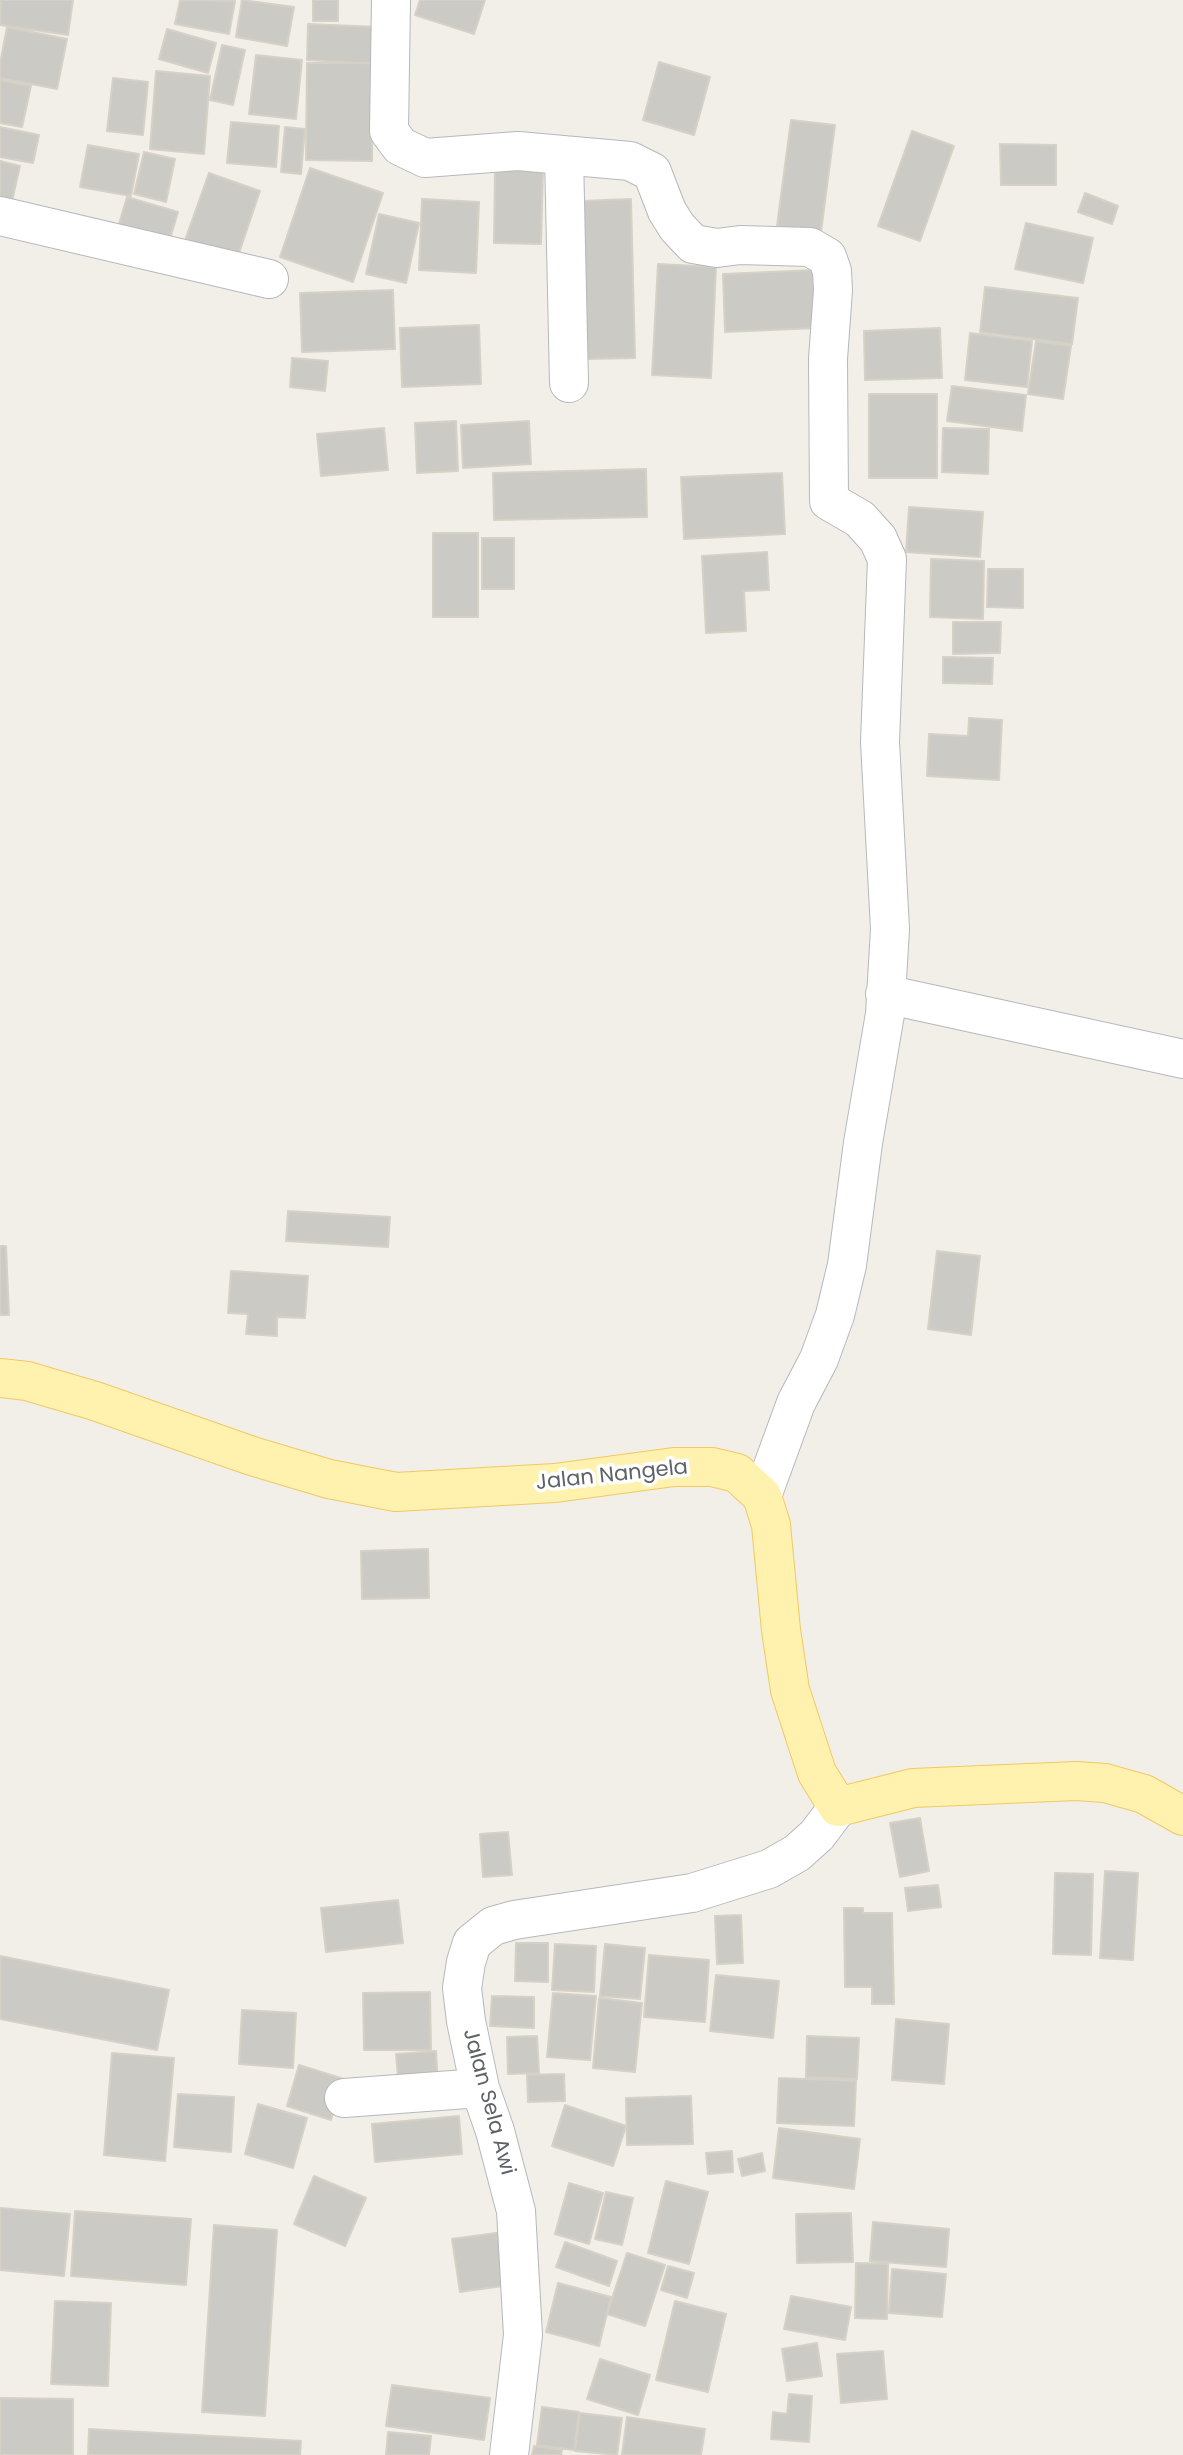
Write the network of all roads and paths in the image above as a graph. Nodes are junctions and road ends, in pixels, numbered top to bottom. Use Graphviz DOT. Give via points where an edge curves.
graph roads {
  1 [pos="391,0"];
  2 [pos="564,155"];
  3 [pos="0,216"];
  4 [pos="269,279"];
  5 [pos="569,383"];
  6 [pos="886,994"];
  7 [pos="1183,1059"];
  8 [pos="0,1378"];
  9 [pos="762,1496"];
  10 [pos="838,1807"];
  11 [pos="1183,1816"];
  12 [pos="480,2088"];
  13 [pos="344,2098"];
  14 [pos="509,2455"];
  1 -- 2 [label="street" via="389,131 400,146 425,158 518,152"];
  2 -- 5 [label="street"];
  2 -- 6 [label="street" via="630,160 652,172 667,211 693,244 810,247 827,257 833,290 828,359 829,501 860,519 878,539 887,559 880,742 890,929"];
  3 -- 4 [label="street"];
  6 -- 7 [label="street"];
  6 -- 9 [label="street" via="847,1265 835,1315"];
  8 -- 9 [label="main road, Jalan Nangela" via="96,1401 252,1456 396,1492 555,1483 712,1466 737,1473"];
  9 -- 10 [label="main road" via="771,1525 790,1690 817,1773"];
  10 -- 11 [label="main road" via="913,1788 1076,1781 1144,1794"];
  10 -- 12 [label="street, Jalan Sela Awi" via="797,1853 769,1869 692,1893 514,1920 482,1934 472,1943 462,1988"];
  12 -- 13 [label="street"];
  12 -- 14 [label="street, Jalan Sela Awi" via="516,2211 523,2335"];
}
